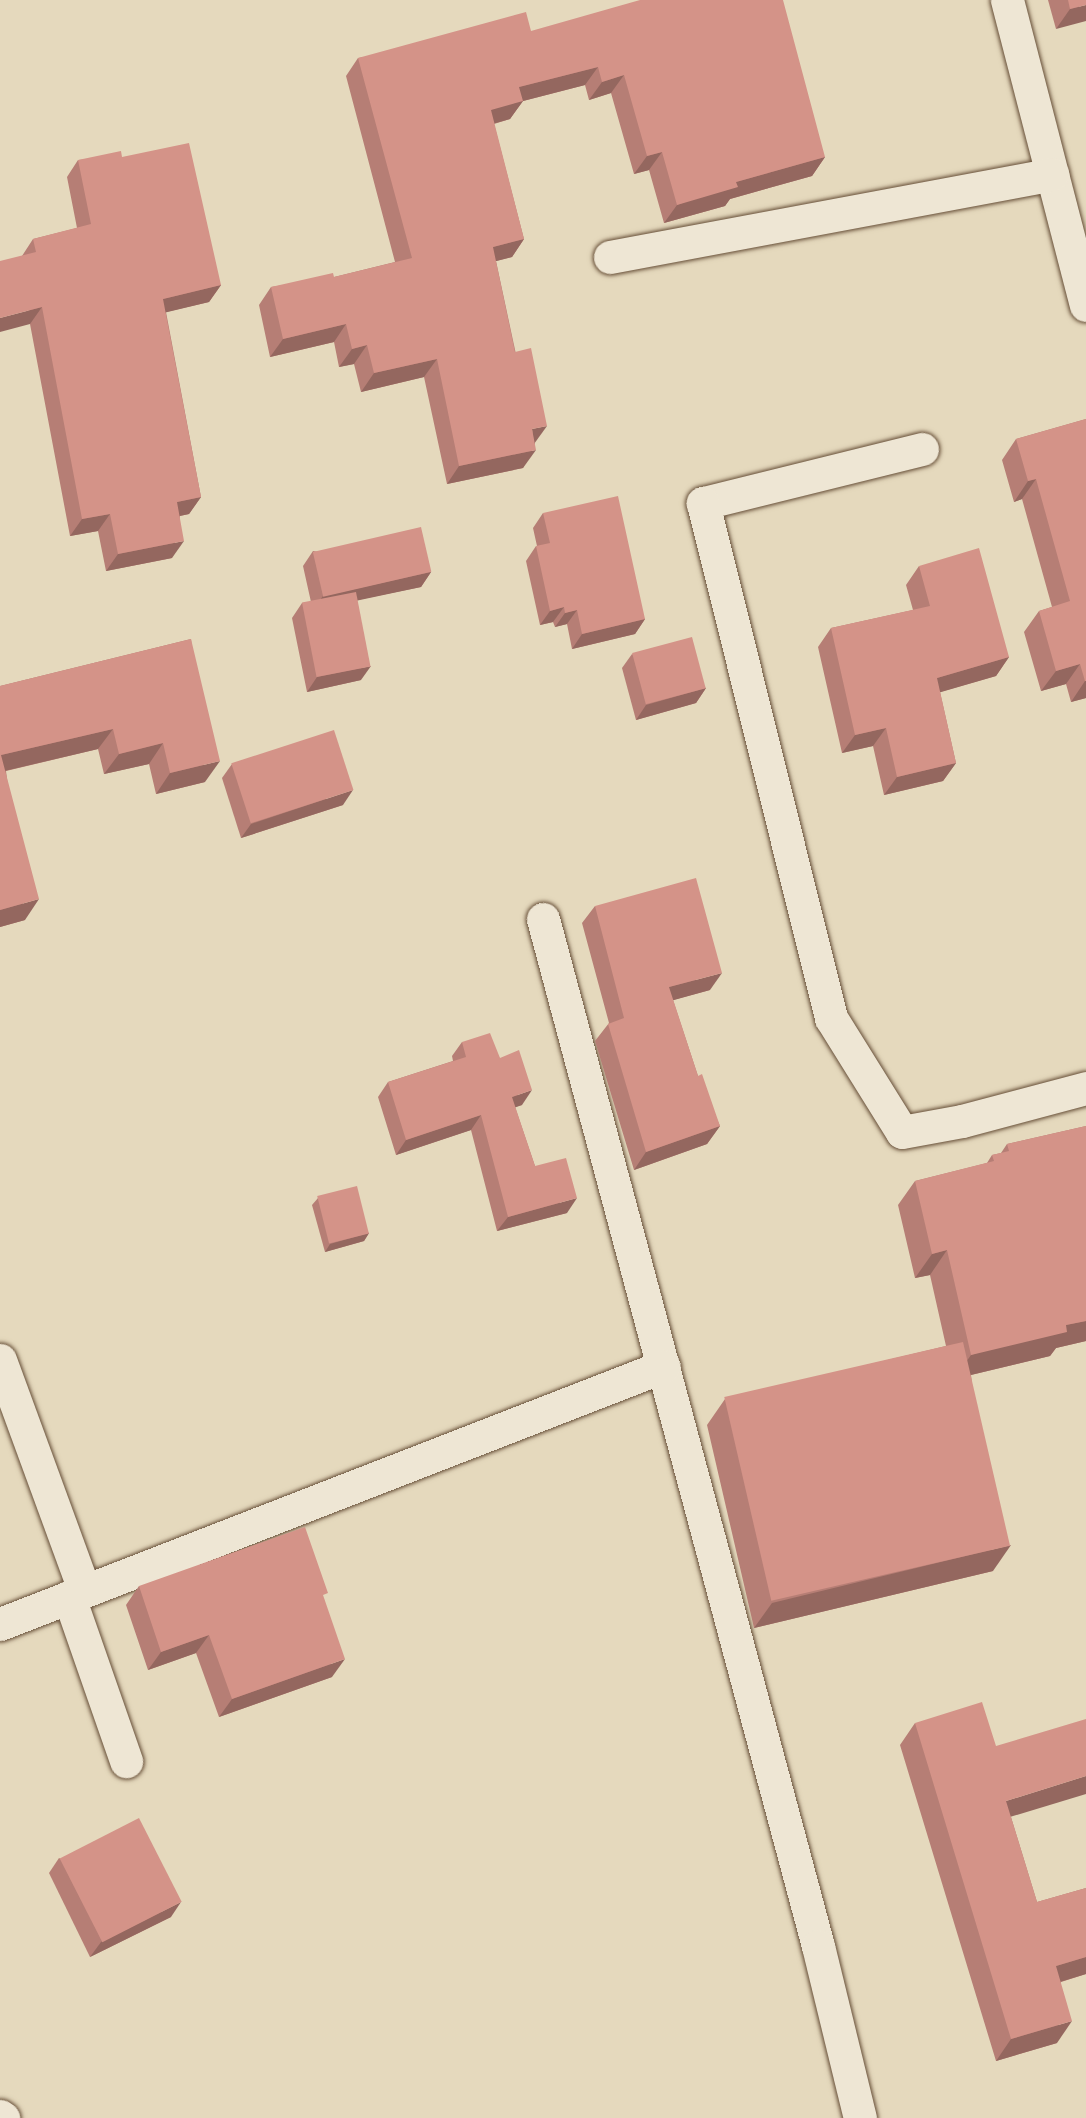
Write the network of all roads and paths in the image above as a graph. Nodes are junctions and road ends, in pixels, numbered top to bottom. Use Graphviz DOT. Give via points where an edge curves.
graph roads {
  1 [pos="1007,0"];
  2 [pos="1052,174"];
  3 [pos="610,257"];
  4 [pos="1086,305"];
  5 [pos="922,449"];
  6 [pos="543,919"];
  7 [pos="1086,1088"];
  8 [pos="0,1360"];
  9 [pos="664,1366"];
  10 [pos="76,1593"];
  11 [pos="0,1624"];
  12 [pos="126,1761"];
  13 [pos="861,2118"];
  1 -- 2 [label="street"];
  2 -- 3 [label="street"];
  2 -- 4 [label="street"];
  5 -- 7 [label="street" via="703,503 831,1018 902,1132 962,1121"];
  6 -- 9 [label="street"];
  8 -- 10 [label="street"];
  9 -- 10 [label="street"];
  9 -- 13 [label="street"];
  10 -- 11 [label="street"];
  10 -- 12 [label="street"];
}
